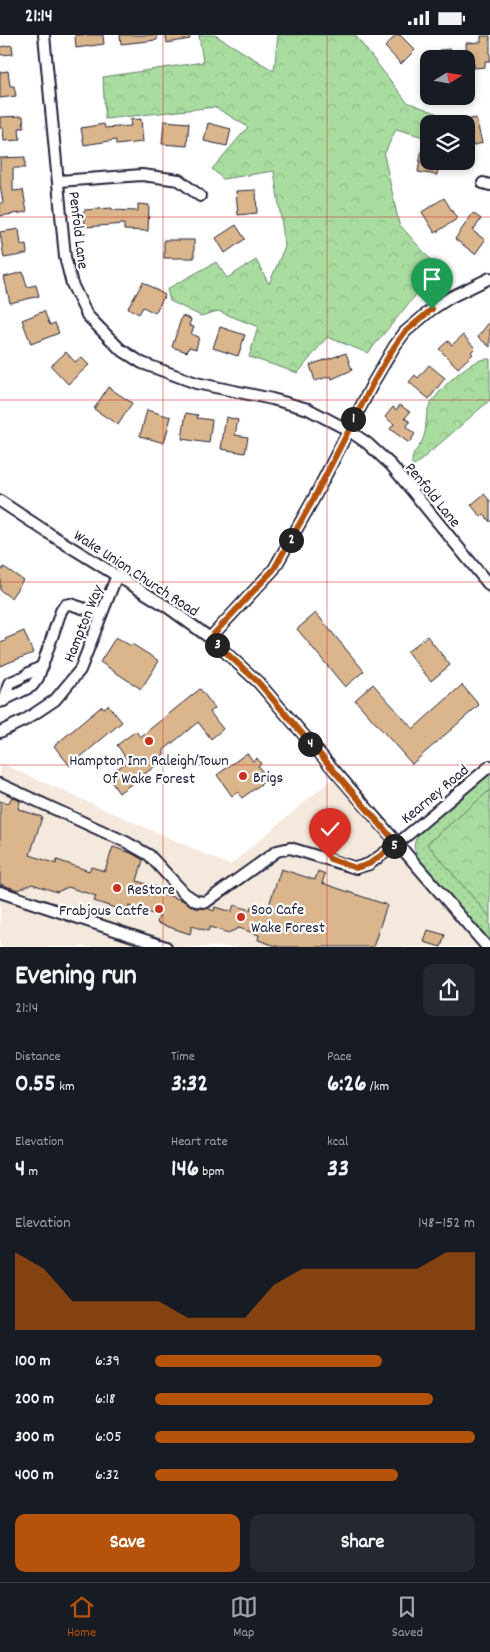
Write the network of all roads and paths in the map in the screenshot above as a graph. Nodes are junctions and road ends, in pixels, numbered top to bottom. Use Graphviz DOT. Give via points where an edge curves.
graph roads {
  1 [pos="44,35"];
  2 [pos="58,181"];
  3 [pos="200,196"];
  4 [pos="490,278"];
  5 [pos="348,430"];
  6 [pos="0,501"];
  7 [pos="117,575"];
  8 [pos="488,579"];
  9 [pos="101,614"];
  10 [pos="210,638"];
  11 [pos="43,666"];
  12 [pos="2,702"];
  13 [pos="0,732"];
  14 [pos="490,765"];
  15 [pos="0,784"];
  16 [pos="397,844"];
  17 [pos="0,892"];
  18 [pos="166,947"];
  19 [pos="487,947"];
  1 -- 2 [label="street, Penfold Lane"];
  2 -- 3 [label="street" via="142,175 179,180"];
  2 -- 5 [label="street, Penfold Lane" via="65,257 72,284 87,315 120,349 142,363 196,383 308,409"];
  4 -- 5 [label="street" via="432,309 405,332"];
  5 -- 8 [label="street, Penfold Lane" via="391,465"];
  5 -- 10 [label="street" via="274,569"];
  6 -- 7 [label="street, Wake Union Church Road"];
  7 -- 9 [label="street, Hampton Way"];
  7 -- 10 [label="street, Wake Union Church Road"];
  9 -- 11 [label="street" via="65,605"];
  9 -- 13 [label="street, Hampton Way" via="80,670 55,701"];
  10 -- 16 [label="street, Wake Union Church Road" via="258,682"];
  11 -- 12 [label="street" via="32,686"];
  11 -- 12 [label="street" via="9,683"];
  14 -- 16 [label="street, Kearney Road"];
  15 -- 16 [label="street, Kearney Road" via="149,855 184,893 206,903 277,851 290,848 356,868 369,864"];
  16 -- 19 [label="street, Wake Union Church Road"];
  17 -- 18 [label="street"];
}
